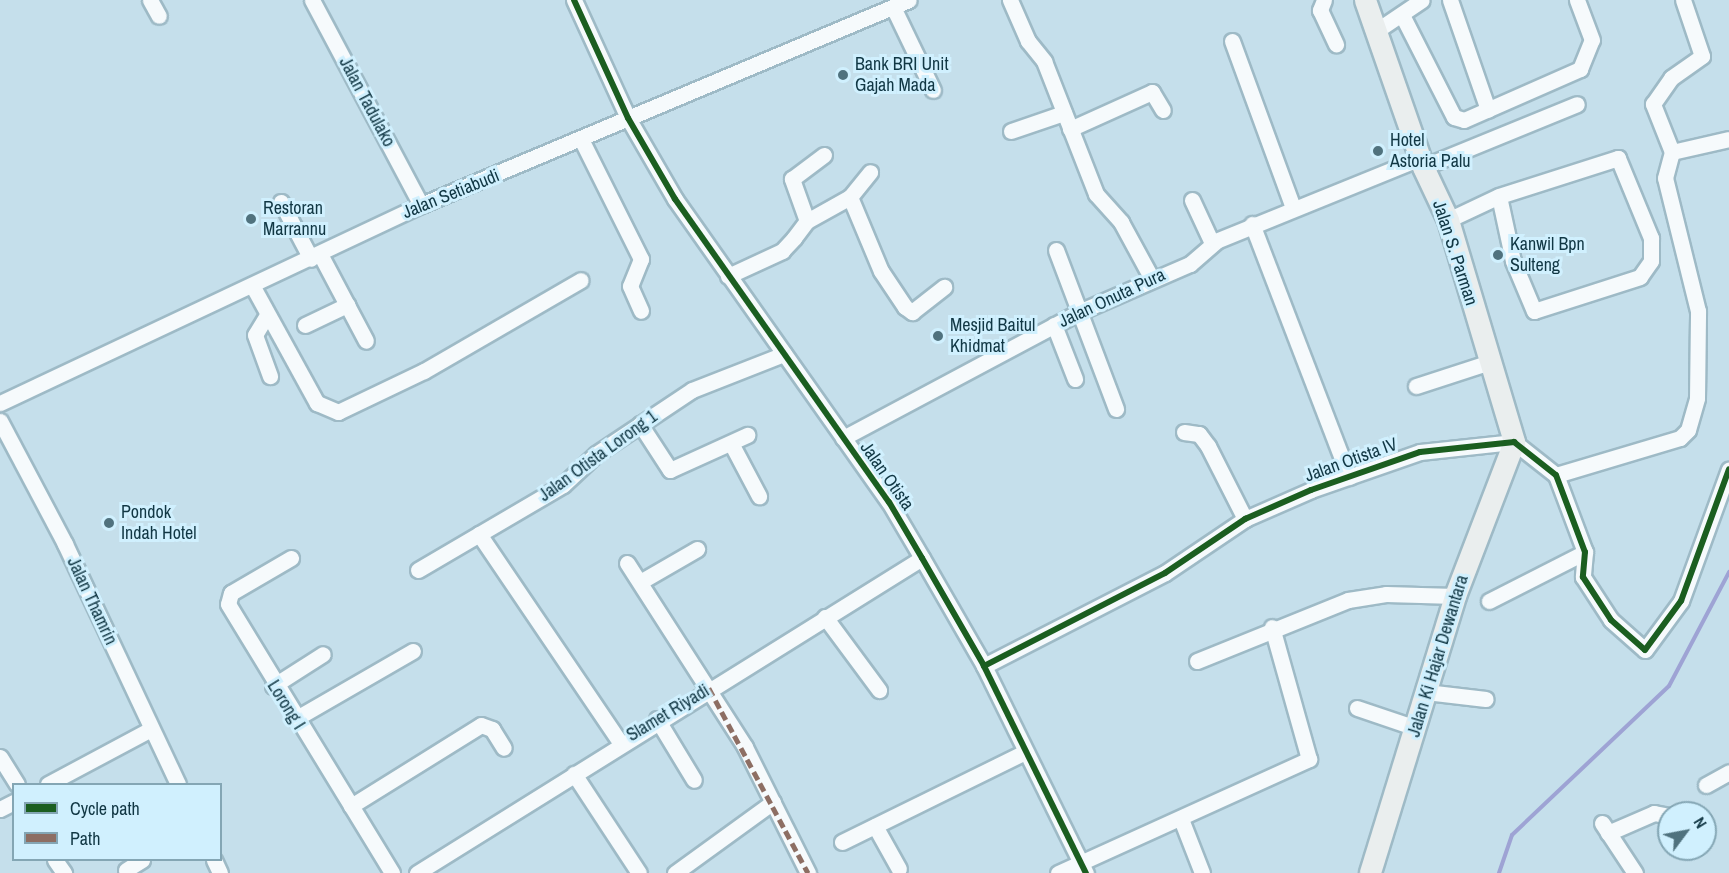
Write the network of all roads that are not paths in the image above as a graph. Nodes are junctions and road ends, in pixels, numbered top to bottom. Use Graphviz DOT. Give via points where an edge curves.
graph roads {
  1 [pos="150,0"];
  2 [pos="312,0"];
  3 [pos="573,0"];
  4 [pos="909,0"];
  5 [pos="1010,0"];
  6 [pos="1324,0"];
  7 [pos="1365,0"];
  8 [pos="1422,0"];
  9 [pos="1450,0"];
  10 [pos="1577,0"];
  11 [pos="1683,0"];
  12 [pos="893,7"];
  13 [pos="159,16"];
  14 [pos="1403,17"];
  15 [pos="1376,31"];
  16 [pos="1232,41"];
  17 [pos="1336,45"];
  18 [pos="933,90"];
  19 [pos="1577,104"];
  20 [pos="1163,110"];
  21 [pos="1488,110"];
  22 [pos="1064,113"];
  23 [pos="628,118"];
  24 [pos="1070,129"];
  25 [pos="1011,131"];
  26 [pos="1729,139"];
  27 [pos="582,141"];
  28 [pos="1672,152"];
  29 [pos="824,155"];
  30 [pos="1421,163"];
  31 [pos="870,172"];
  32 [pos="1499,196"];
  33 [pos="850,197"];
  34 [pos="1192,200"];
  35 [pos="281,202"];
  36 [pos="421,205"];
  37 [pos="1293,208"];
  38 [pos="1448,220"];
  39 [pos="807,221"];
  40 [pos="1252,224"];
  41 [pos="1212,243"];
  42 [pos="1056,250"];
  43 [pos="315,256"];
  44 [pos="729,276"];
  45 [pos="1151,277"];
  46 [pos="581,280"];
  47 [pos="252,285"];
  48 [pos="944,288"];
  49 [pos="347,305"];
  50 [pos="641,311"];
  51 [pos="1079,312"];
  52 [pos="267,315"];
  53 [pos="305,325"];
  54 [pos="1054,325"];
  55 [pos="366,341"];
  56 [pos="784,354"];
  57 [pos="1490,362"];
  58 [pos="270,376"];
  59 [pos="1076,379"];
  60 [pos="1416,386"];
  61 [pos="0,403"];
  62 [pos="1116,409"];
  63 [pos="0,421"];
  64 [pos="640,424"];
  65 [pos="1184,432"];
  66 [pos="747,435"];
  67 [pos="843,438"];
  68 [pos="1514,442"];
  69 [pos="732,445"];
  70 [pos="1729,469"];
  71 [pos="1556,475"];
  72 [pos="1348,477"];
  73 [pos="759,496"];
  74 [pos="1245,519"];
  75 [pos="479,534"];
  76 [pos="697,549"];
  77 [pos="1585,552"];
  78 [pos="291,558"];
  79 [pos="922,558"];
  80 [pos="627,563"];
  81 [pos="418,570"];
  82 [pos="640,582"];
  83 [pos="1455,596"];
  84 [pos="1489,601"];
  85 [pos="825,616"];
  86 [pos="1272,627"];
  87 [pos="413,651"];
  88 [pos="323,654"];
  89 [pos="1197,661"];
  90 [pos="984,666"];
  91 [pos="273,686"];
  92 [pos="709,688"];
  93 [pos="879,690"];
  94 [pos="1426,692"];
  95 [pos="1486,699"];
  96 [pos="1357,708"];
  97 [pos="295,719"];
  98 [pos="657,719"];
  99 [pos="1416,728"];
  100 [pos="151,729"];
  101 [pos="620,742"];
  102 [pos="504,748"];
  103 [pos="1025,752"];
  104 [pos="0,757"];
  105 [pos="1729,772"];
  106 [pos="574,774"];
  107 [pos="694,780"];
  108 [pos="16,783"];
  109 [pos="50,783"];
  110 [pos="178,783"];
  111 [pos="1706,785"];
  112 [pos="773,802"];
  113 [pos="351,806"];
  114 [pos="1657,814"];
  115 [pos="1181,819"];
  116 [pos="875,826"];
  117 [pos="842,842"];
  118 [pos="140,861"];
  119 [pos="1085,867"];
  120 [pos="899,869"];
  121 [pos="126,870"];
  122 [pos="425,871"];
  123 [pos="392,873"];
  124 [pos="639,873"];
  125 [pos="675,873"];
  126 [pos="808,873"];
  127 [pos="1058,873"];
  128 [pos="1202,873"];
  129 [pos="1370,873"];
  130 [pos="1635,873"];
  1 -- 13 [label="street"];
  2 -- 36 [label="street, Jalan Tadulako"];
  3 -- 23 [label="street, Jalan Otista"];
  4 -- 12 [label="street, Jalan Setiabudi"];
  5 -- 22 [label="street" via="1028,41 1044,61"];
  6 -- 17 [label="street" via="1320,10"];
  7 -- 15 [label="street, Jalan S. Parman"];
  8 -- 14 [label="street"];
  9 -- 21 [label="street"];
  10 -- 21 [label="street" via="1592,39 1583,66"];
  11 -- 28 [label="street" via="1702,56 1671,78 1653,101"];
  12 -- 18 [label="street"];
  12 -- 23 [label="street, Jalan Setiabudi"];
  14 -- 15 [label="street"];
  14 -- 21 [label="street" via="1454,117 1464,120"];
  15 -- 30 [label="street, Jalan S. Parman"];
  16 -- 37 [label="street"];
  19 -- 30 [label="street, Jalan Onuta Pura"];
  20 -- 24 [label="street" via="1152,92"];
  22 -- 24 [label="street"];
  22 -- 25 [label="street"];
  23 -- 27 [label="street, Jalan Setiabudi"];
  23 -- 44 [label="street, Jalan Otista"];
  24 -- 45 [label="street" via="1100,202 1113,210"];
  26 -- 28 [label="street"];
  27 -- 36 [label="street, Jalan Setiabudi"];
  27 -- 50 [label="street" via="641,259 630,286"];
  28 -- 71 [label="street" via="1665,178 1699,325 1697,398 1688,430 1680,438"];
  29 -- 39 [label="street" via="792,179"];
  30 -- 37 [label="street, Jalan Onuta Pura"];
  30 -- 38 [label="street, Jalan S. Parman"];
  31 -- 33 [label="street"];
  32 -- 32 [label="street" via="1618,158 1651,238 1651,261 1640,277 1534,310 1514,261"];
  32 -- 38 [label="street"];
  33 -- 39 [label="street"];
  33 -- 48 [label="street" via="881,271 904,307 912,312"];
  34 -- 41 [label="street"];
  35 -- 43 [label="street"];
  36 -- 43 [label="street, Jalan Setiabudi"];
  37 -- 40 [label="street, Jalan Onuta Pura"];
  38 -- 57 [label="street, Jalan S. Parman"];
  39 -- 44 [label="street" via="782,251"];
  40 -- 41 [label="street, Jalan Onuta Pura"];
  40 -- 72 [label="street"];
  41 -- 45 [label="street, Jalan Onuta Pura" via="1190,264"];
  42 -- 51 [label="street"];
  43 -- 47 [label="street, Jalan Setiabudi"];
  43 -- 49 [label="street"];
  44 -- 56 [label="street, Jalan Otista"];
  45 -- 51 [label="street, Jalan Onuta Pura"];
  46 -- 52 [label="street" via="424,371 338,412 317,403"];
  47 -- 52 [label="street"];
  47 -- 61 [label="street, Jalan Setiabudi"];
  49 -- 53 [label="street"];
  49 -- 55 [label="street"];
  51 -- 54 [label="street, Jalan Onuta Pura"];
  51 -- 62 [label="street"];
  52 -- 58 [label="street" via="255,335"];
  54 -- 59 [label="street"];
  54 -- 67 [label="street, Jalan Onuta Pura"];
  56 -- 64 [label="street, Jalan Otista Lorong 1" via="692,390"];
  56 -- 67 [label="street, Jalan Otista"];
  57 -- 60 [label="street"];
  57 -- 68 [label="street, Jalan S. Parman"];
  63 -- 100 [label="street, Jalan Thamrin" via="65,543"];
  64 -- 69 [label="street" via="670,470"];
  64 -- 75 [label="street, Jalan Otista Lorong 1" via="562,485"];
  65 -- 74 [label="street" via="1199,434 1208,446"];
  66 -- 69 [label="street"];
  67 -- 79 [label="street, Jalan Otista"];
  68 -- 71 [label="street"];
  68 -- 72 [label="street, Jalan Otista IV" via="1420,452"];
  68 -- 83 [label="street, Jalan Ki Hajar Dewantara"];
  69 -- 73 [label="street"];
  70 -- 77 [label="street" via="1681,601 1645,650 1611,620 1583,577"];
  71 -- 77 [label="street"];
  72 -- 74 [label="street, Jalan Otista IV"];
  74 -- 90 [label="street, Jalan Otista IV" via="1165,573"];
  75 -- 81 [label="street, Jalan Otista Lorong 1"];
  75 -- 101 [label="street"];
  76 -- 82 [label="street"];
  77 -- 84 [label="street"];
  78 -- 91 [label="street, Lorong I" via="226,598"];
  79 -- 85 [label="street, Slamet Riyadi"];
  79 -- 90 [label="street, Jalan Otista"];
  80 -- 82 [label="street"];
  82 -- 92 [label="street"];
  83 -- 86 [label="street" via="1369,595"];
  83 -- 94 [label="street, Jalan Ki Hajar Dewantara"];
  85 -- 92 [label="street, Slamet Riyadi"];
  85 -- 93 [label="street"];
  86 -- 89 [label="street"];
  86 -- 115 [label="street" via="1309,759"];
  87 -- 97 [label="street"];
  88 -- 91 [label="street"];
  90 -- 103 [label="street, Jalan Otista"];
  91 -- 97 [label="street, Lorong I"];
  92 -- 98 [label="street, Slamet Riyadi"];
  92 -- 112 [label="street"];
  94 -- 95 [label="street"];
  94 -- 99 [label="street, Jalan Ki Hajar Dewantara"];
  96 -- 99 [label="street"];
  97 -- 113 [label="street, Lorong I"];
  98 -- 101 [label="street, Slamet Riyadi"];
  98 -- 107 [label="street"];
  99 -- 129 [label="street, Jalan Ki Hajar Dewantara"];
  100 -- 109 [label="street"];
  100 -- 110 [label="street, Jalan Thamrin"];
  101 -- 106 [label="street, Slamet Riyadi"];
  102 -- 113 [label="street" via="492,729 481,725"];
  103 -- 116 [label="street"];
  103 -- 119 [label="street, Jalan Otista"];
  104 -- 108 [label="street"];
  105 -- 111 [label="street"];
  106 -- 122 [label="street, Slamet Riyadi"];
  106 -- 124 [label="street"];
  112 -- 125 [label="street"];
  112 -- 126 [label="street"];
  113 -- 123 [label="street, Lorong I"];
  114 -- 130 [label="street" via="1605,828"];
  115 -- 119 [label="street"];
  115 -- 128 [label="street"];
  116 -- 117 [label="street"];
  116 -- 120 [label="street"];
  118 -- 121 [label="street"];
  119 -- 127 [label="street"];
}
